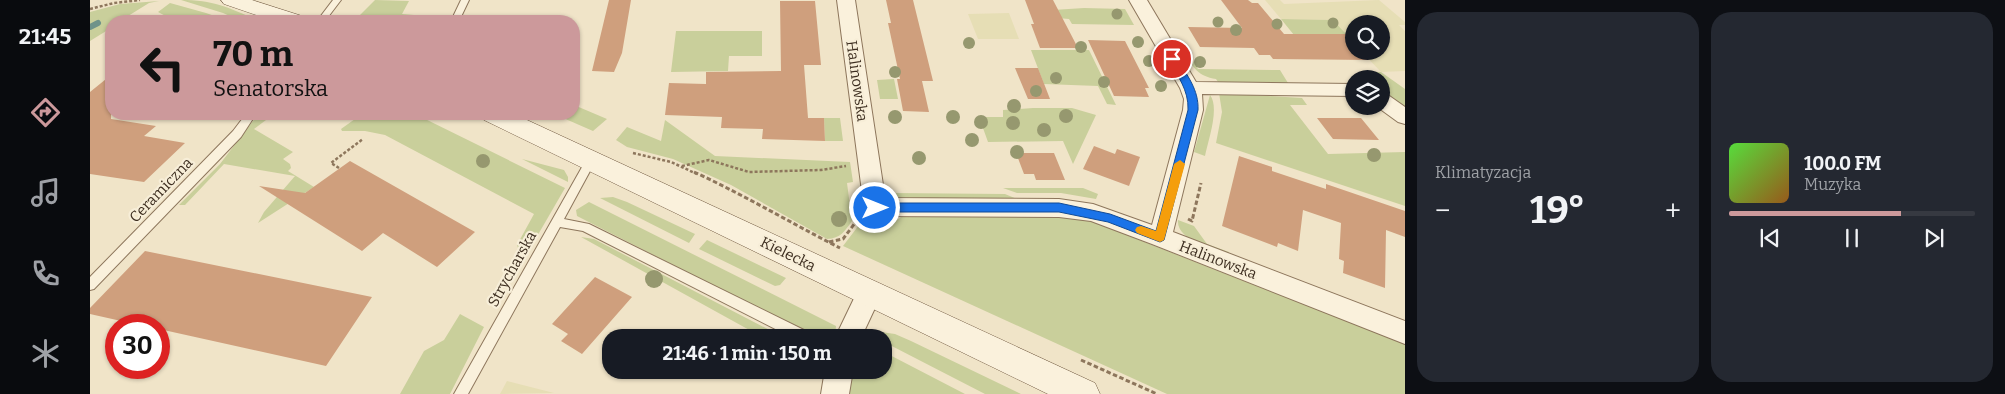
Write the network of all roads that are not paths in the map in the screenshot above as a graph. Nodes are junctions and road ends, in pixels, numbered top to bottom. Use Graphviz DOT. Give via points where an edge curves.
graph roads {
  1 [pos="231,0"];
  2 [pos="337,0"];
  3 [pos="465,0"];
  4 [pos="846,0"];
  5 [pos="1138,0"];
  6 [pos="281,14"];
  7 [pos="326,15"];
  8 [pos="458,15"];
  9 [pos="1190,88"];
  10 [pos="1345,90"];
  11 [pos="1390,106"];
  12 [pos="1405,117"];
  13 [pos="247,120"];
  14 [pos="506,120"];
  15 [pos="591,160"];
  16 [pos="557,222"];
  17 [pos="1160,237"];
  18 [pos="90,285"];
  19 [pos="869,293"];
  20 [pos="789,329"];
  21 [pos="852,329"];
  22 [pos="1405,333"];
  23 [pos="838,379"];
  24 [pos="461,394"];
  25 [pos="835,394"];
  26 [pos="1083,394"];
  1 -- 6 [label="main road"];
  2 -- 7 [label="lane"];
  3 -- 8 [label="lane"];
  4 -- 17 [label="street, Halinowska" via="875,208 1059,208 1110,218"];
  5 -- 9 [label="street"];
  9 -- 10 [label="street"];
  9 -- 17 [label="street" via="1193,110"];
  11 -- 12 [label="street"];
  13 -- 18 [label="lane, Ceramiczna" via="237,134"];
  14 -- 15 [label="main road, Kielecka"];
  15 -- 16 [label="lane, Strycharska"];
  15 -- 19 [label="main road, Kielecka"];
  16 -- 20 [label="lane" via="585,227"];
  16 -- 24 [label="lane, Strycharska"];
  17 -- 22 [label="street, Halinowska"];
  19 -- 21 [label="street"];
  19 -- 26 [label="main road, Kielecka"];
  23 -- 25 [label="street"];
}
